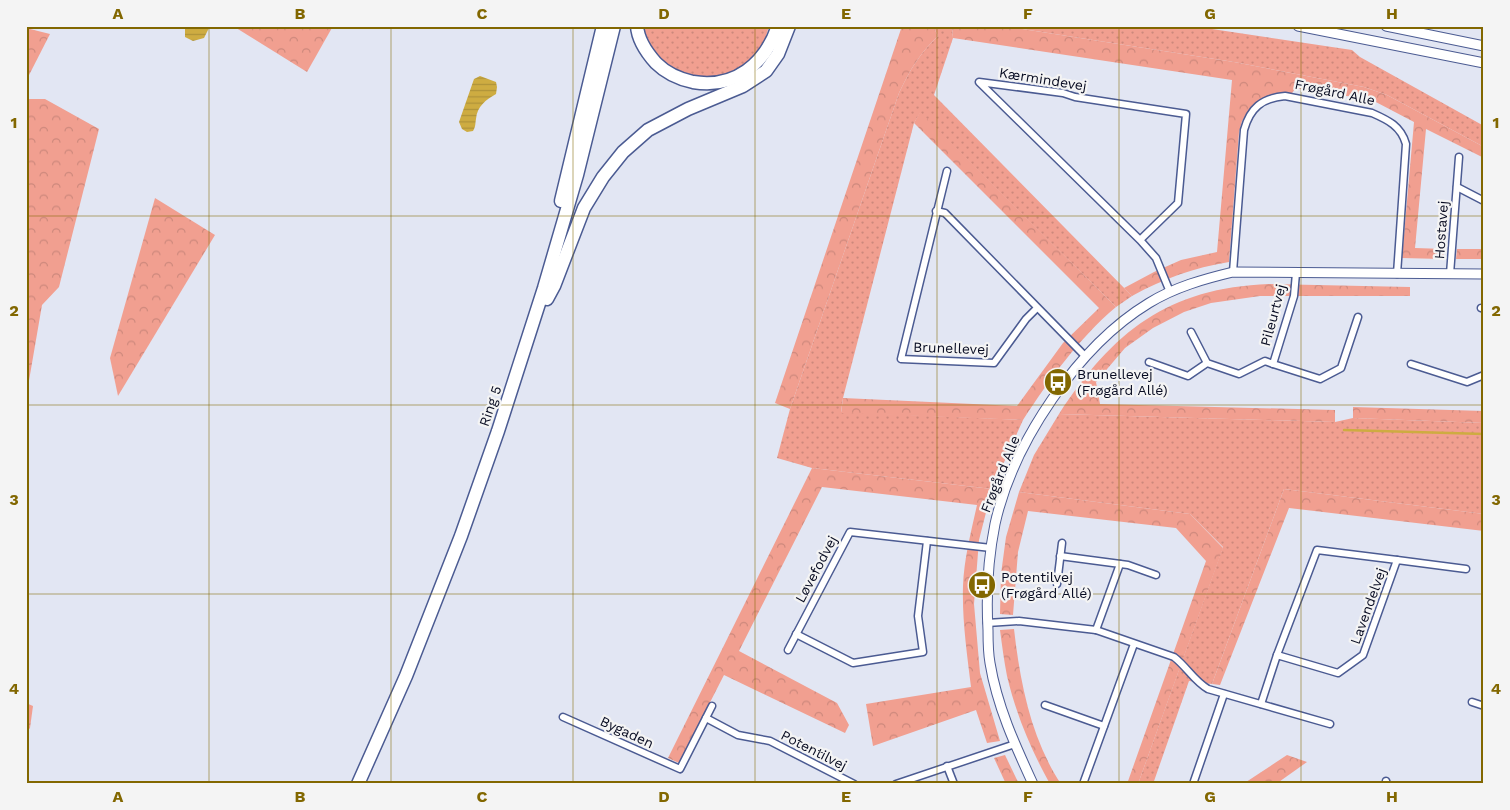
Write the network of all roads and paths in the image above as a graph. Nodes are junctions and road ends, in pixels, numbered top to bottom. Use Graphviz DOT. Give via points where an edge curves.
graph roads {
  1 [pos="603,26"];
  2 [pos="614,26"];
  3 [pos="637,26"];
  4 [pos="778,26"];
  5 [pos="789,26"];
  6 [pos="1298,26"];
  7 [pos="1386,26"];
  8 [pos="1484,46"];
  9 [pos="1484,63"];
  10 [pos="1459,158"];
  11 [pos="947,171"];
  12 [pos="1457,187"];
  13 [pos="1484,201"];
  14 [pos="936,211"];
  15 [pos="1140,240"];
  16 [pos="1234,272"];
  17 [pos="1296,273"];
  18 [pos="1397,274"];
  19 [pos="1450,274"];
  20 [pos="1484,274"];
  21 [pos="544,288"];
  22 [pos="1170,292"];
  23 [pos="1037,308"];
  24 [pos="1358,317"];
  25 [pos="533,325"];
  26 [pos="1191,332"];
  27 [pos="1085,356"];
  28 [pos="1149,362"];
  29 [pos="1207,363"];
  30 [pos="1273,364"];
  31 [pos="1411,364"];
  32 [pos="1484,375"];
  33 [pos="927,541"];
  34 [pos="1062,543"];
  35 [pos="992,548"];
  36 [pos="1060,556"];
  37 [pos="1397,560"];
  38 [pos="1120,564"];
  39 [pos="1466,569"];
  40 [pos="1156,575"];
  41 [pos="1058,584"];
  42 [pos="987,623"];
  43 [pos="1096,630"];
  44 [pos="796,634"];
  45 [pos="1134,644"];
  46 [pos="788,650"];
  47 [pos="1277,654"];
  48 [pos="1224,694"];
  49 [pos="1472,702"];
  50 [pos="1260,704"];
  51 [pos="1045,705"];
  52 [pos="712,706"];
  53 [pos="1484,706"];
  54 [pos="564,717"];
  55 [pos="706,718"];
  56 [pos="1330,724"];
  57 [pos="1104,726"];
  58 [pos="1014,744"];
  59 [pos="947,766"];
  60 [pos="358,784"];
  61 [pos="854,784"];
  62 [pos="896,784"];
  63 [pos="954,784"];
  64 [pos="1033,784"];
  65 [pos="1083,784"];
  66 [pos="1193,784"];
  1 -- 21 [label="highway" via="552,234"];
  2 -- 21 [label="highway, Ring 5"];
  3 -- 4 [label="highway" via="646,52 663,70 682,80 706,84 729,80 751,68 769,48"];
  5 -- 25 [label="highway" via="778,54 766,71 743,86 648,130 623,152 584,208 554,286"];
  6 -- 9 [label="street"];
  7 -- 8 [label="street"];
  10 -- 12 [label="street, Hostavej"];
  11 -- 14 [label="street, Brunellevej"];
  12 -- 13 [label="street, Hostavej"];
  12 -- 19 [label="street, Hostavej"];
  14 -- 23 [label="street" via="946,213"];
  14 -- 23 [label="street, Brunellevej" via="901,359 994,363"];
  15 -- 15 [label="street, Kærmindevej" via="1040,142 979,82 1186,114 1178,203"];
  15 -- 22 [label="street, Kærmindevej" via="1156,258"];
  16 -- 17 [label="street, Frøgård Alle"];
  16 -- 18 [label="street, Frøgård Alle" via="1244,130 1253,110 1273,97 1285,96 1372,113 1384,118 1404,135"];
  16 -- 22 [label="street, Frøgård Alle" via="1200,280"];
  17 -- 18 [label="street, Frøgård Alle"];
  17 -- 30 [label="street, Pileurtvej" via="1294,296"];
  18 -- 19 [label="street, Frøgård Alle"];
  19 -- 20 [label="street, Frøgård Alle"];
  21 -- 25 [label="highway, Ring 5"];
  22 -- 27 [label="street, Frøgård Alle" via="1131,315"];
  23 -- 27 [label="street"];
  24 -- 30 [label="street, Pileurtvej" via="1341,368 1320,379"];
  25 -- 60 [label="highway, Ring 5" via="461,536 406,676"];
  26 -- 29 [label="street"];
  27 -- 35 [label="street, Frøgård Alle" via="1025,445 1003,496"];
  28 -- 29 [label="street" via="1188,376"];
  29 -- 30 [label="street, Pileurtvej" via="1239,374 1266,361"];
  31 -- 32 [label="street" via="1466,382"];
  33 -- 35 [label="street, Løvefodvej"];
  33 -- 44 [label="street, Løvefodvej" via="850,532"];
  33 -- 44 [label="street" via="918,616 923,652 853,663"];
  34 -- 36 [label="street"];
  35 -- 42 [label="street, Frøgård Alle" via="986,592"];
  36 -- 38 [label="street"];
  36 -- 41 [label="street"];
  37 -- 39 [label="street, Lavendelvej"];
  37 -- 47 [label="street, Lavendelvej" via="1317,550"];
  37 -- 47 [label="street, Lavendelvej" via="1363,655 1338,673"];
  38 -- 40 [label="street"];
  38 -- 43 [label="street"];
  42 -- 43 [label="street" via="1019,621"];
  42 -- 58 [label="street, Frøgård Alle" via="989,662"];
  43 -- 45 [label="street"];
  44 -- 46 [label="street, Løvefodvej"];
  45 -- 48 [label="street" via="1174,657 1200,685"];
  45 -- 57 [label="street"];
  47 -- 50 [label="street, Lavendelvej"];
  48 -- 50 [label="street"];
  48 -- 66 [label="street"];
  49 -- 53 [label="street"];
  50 -- 56 [label="street"];
  51 -- 57 [label="street"];
  52 -- 55 [label="street"];
  54 -- 55 [label="street, Bygaden" via="680,769"];
  55 -- 61 [label="street, Potentilvej" via="738,735 770,742"];
  57 -- 65 [label="street"];
  58 -- 59 [label="street"];
  58 -- 64 [label="street, Frøgård Alle"];
  59 -- 62 [label="street"];
  59 -- 63 [label="street"];
}
